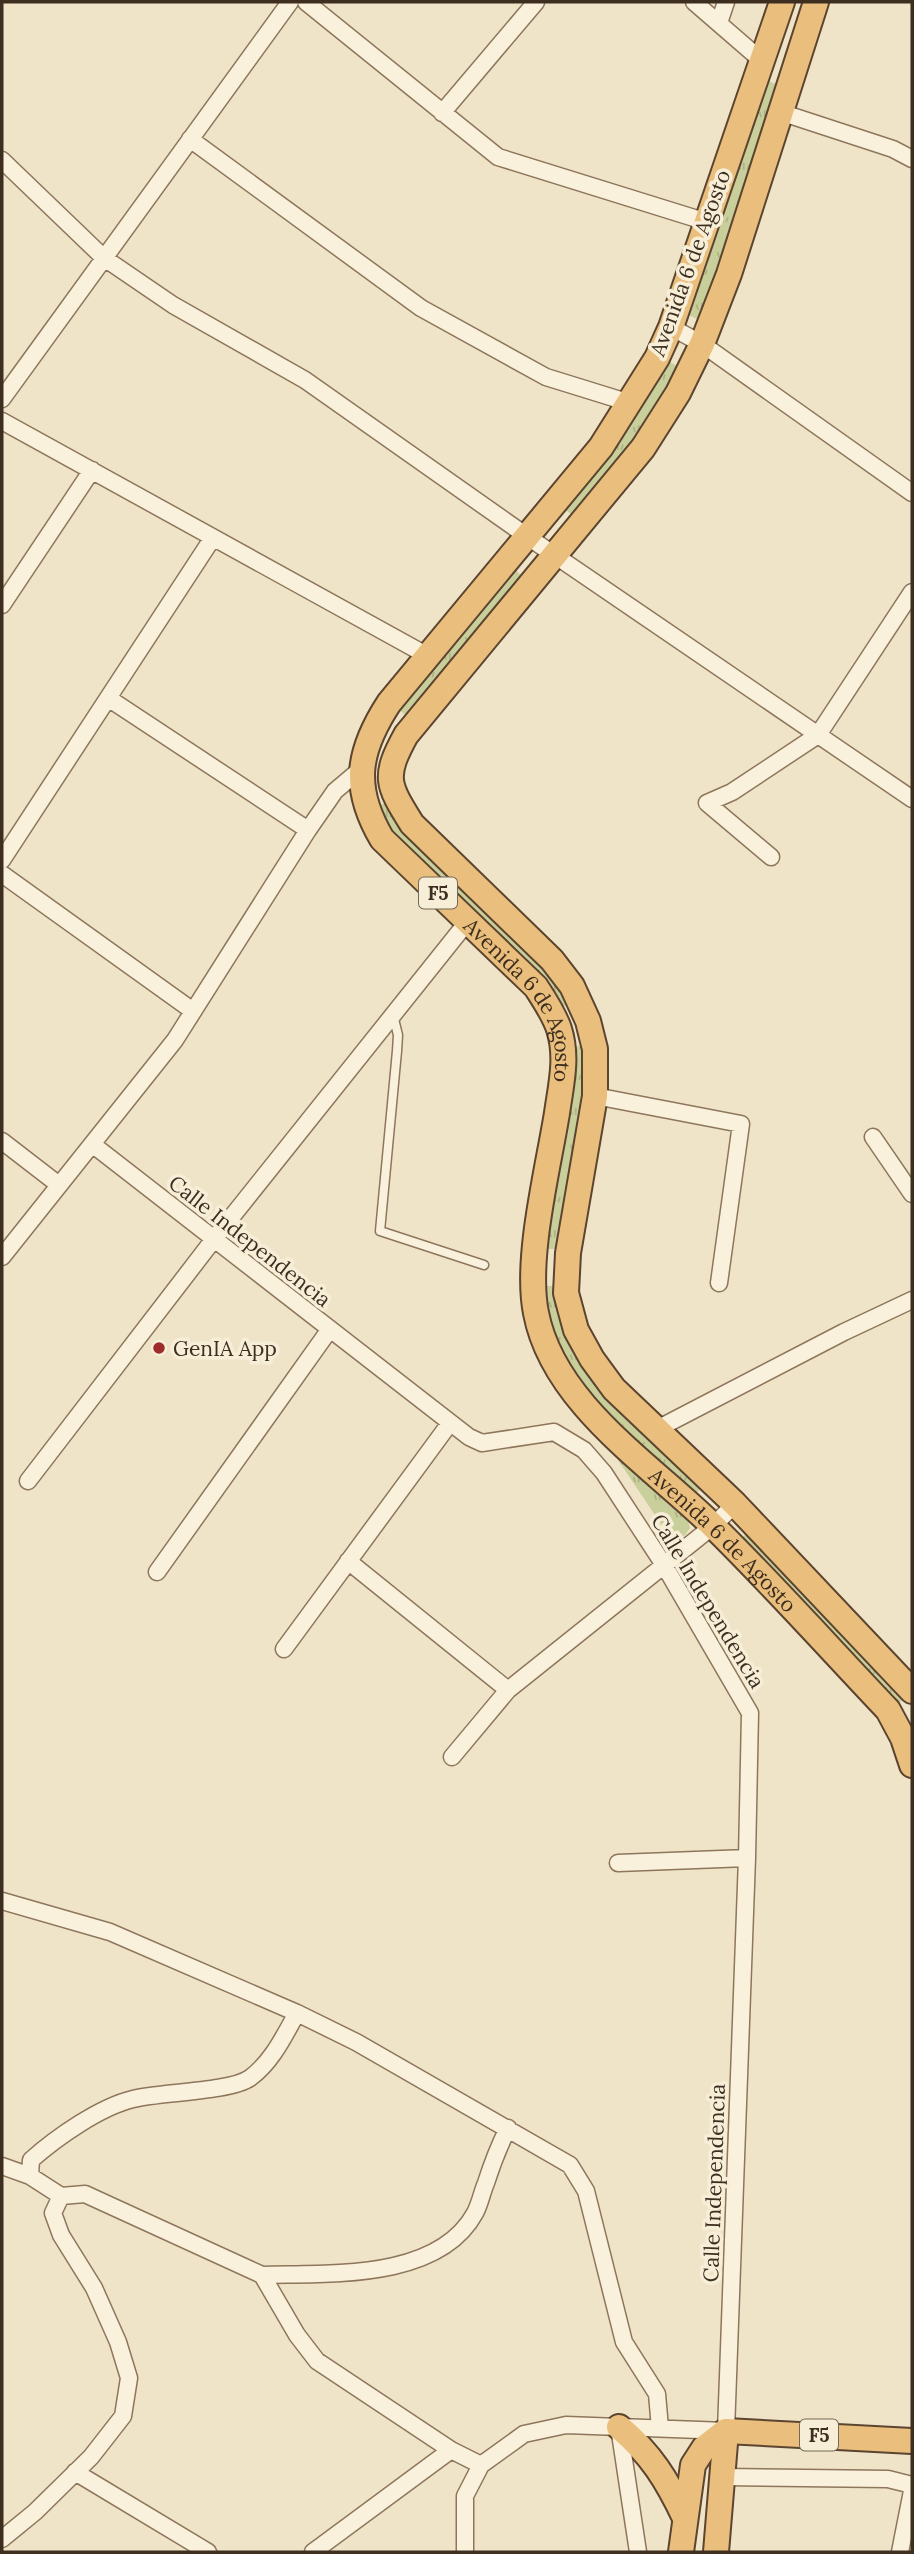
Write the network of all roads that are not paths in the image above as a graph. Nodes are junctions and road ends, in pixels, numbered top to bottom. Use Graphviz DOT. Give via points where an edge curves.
graph roads {
  1 [pos="290,2"];
  2 [pos="306,2"];
  3 [pos="536,2"];
  4 [pos="694,2"];
  5 [pos="726,2"];
  6 [pos="782,2"];
  7 [pos="816,2"];
  8 [pos="719,23"];
  9 [pos="761,60"];
  10 [pos="780,112"];
  11 [pos="442,113"];
  12 [pos="190,139"];
  13 [pos="912,159"];
  14 [pos="2,160"];
  15 [pos="707,222"];
  16 [pos="104,258"];
  17 [pos="671,327"];
  18 [pos="702,344"];
  19 [pos="2,399"];
  20 [pos="630,403"];
  21 [pos="2,421"];
  22 [pos="92,470"];
  23 [pos="912,493"];
  24 [pos="528,537"];
  25 [pos="212,539"];
  26 [pos="556,556"];
  27 [pos="912,592"];
  28 [pos="2,604"];
  29 [pos="428,656"];
  30 [pos="108,698"];
  31 [pos="384,712"];
  32 [pos="409,732"];
  33 [pos="818,735"];
  34 [pos="361,769"];
  35 [pos="393,790"];
  36 [pos="912,799"];
  37 [pos="308,830"];
  38 [pos="771,857"];
  39 [pos="2,860"];
  40 [pos="2,873"];
  41 [pos="468,921"];
  42 [pos="193,1012"];
  43 [pos="393,1015"];
  44 [pos="588,1021"];
  45 [pos="560,1031"];
  46 [pos="595,1096"];
  47 [pos="873,1137"];
  48 [pos="2,1141"];
  49 [pos="92,1144"];
  50 [pos="59,1185"];
  51 [pos="912,1194"];
  52 [pos="214,1239"];
  53 [pos="2,1256"];
  54 [pos="484,1265"];
  55 [pos="534,1266"];
  56 [pos="567,1270"];
  57 [pos="719,1283"];
  58 [pos="912,1300"];
  59 [pos="330,1329"];
  60 [pos="450,1423"];
  61 [pos="657,1429"];
  62 [pos="28,1481"];
  63 [pos="735,1504"];
  64 [pos="713,1526"];
  65 [pos="348,1561"];
  66 [pos="664,1566"];
  67 [pos="157,1572"];
  68 [pos="284,1649"];
  69 [pos="508,1690"];
  70 [pos="912,1691"];
  71 [pos="908,1736"];
  72 [pos="452,1757"];
  73 [pos="912,1765"];
  74 [pos="747,1858"];
  75 [pos="618,1863"];
  76 [pos="2,1901"];
  77 [pos="298,2013"];
  78 [pos="508,2127"];
  79 [pos="2,2166"];
  80 [pos="30,2176"];
  81 [pos="61,2196"];
  82 [pos="262,2275"];
  83 [pos="619,2427"];
  84 [pos="660,2428"];
  85 [pos="726,2431"];
  86 [pos="912,2441"];
  87 [pos="451,2450"];
  88 [pos="481,2465"];
  89 [pos="75,2473"];
  90 [pos="723,2477"];
  91 [pos="912,2485"];
  92 [pos="912,2491"];
  93 [pos="685,2518"];
  94 [pos="2,2539"];
  95 [pos="208,2552"];
  96 [pos="313,2552"];
  97 [pos="465,2552"];
  98 [pos="638,2552"];
  99 [pos="681,2552"];
  100 [pos="716,2552"];
  101 [pos="900,2552"];
  1 -- 12 [label="street"];
  2 -- 11 [label="street"];
  3 -- 11 [label="street"];
  4 -- 8 [label="street"];
  5 -- 8 [label="street"];
  6 -- 9 [label="highway, Avenida 6 de Agosto / F5"];
  7 -- 10 [label="highway, Avenida 6 de Agosto"];
  8 -- 9 [label="street"];
  9 -- 15 [label="highway, Avenida 6 de Agosto / F5"];
  10 -- 13 [label="street"];
  10 -- 18 [label="highway, Avenida 6 de Agosto"];
  11 -- 15 [label="street" via="498,157"];
  12 -- 16 [label="street"];
  12 -- 20 [label="street" via="421,308 546,377"];
  14 -- 16 [label="street"];
  15 -- 17 [label="highway, Avenida 6 de Agosto / F5"];
  16 -- 19 [label="street"];
  16 -- 24 [label="street" via="173,305 305,380"];
  17 -- 18 [label="street"];
  17 -- 20 [label="highway, Avenida 6 de Agosto / F5"];
  18 -- 23 [label="street"];
  18 -- 26 [label="highway, Avenida 6 de Agosto" via="643,448"];
  20 -- 24 [label="highway, Avenida 6 de Agosto / F5" via="601,447"];
  21 -- 22 [label="street"];
  22 -- 25 [label="street"];
  22 -- 28 [label="street"];
  24 -- 26 [label="street"];
  24 -- 29 [label="highway, Avenida 6 de Agosto / F5"];
  25 -- 29 [label="street"];
  25 -- 30 [label="street"];
  26 -- 32 [label="highway, Avenida 6 de Agosto"];
  26 -- 33 [label="street"];
  27 -- 33 [label="street"];
  29 -- 31 [label="highway, Avenida 6 de Agosto / F5"];
  30 -- 37 [label="street"];
  30 -- 39 [label="street"];
  31 -- 32 [label="highway"];
  31 -- 34 [label="highway, Avenida 6 de Agosto / F5" via="365,748"];
  32 -- 35 [label="highway, Avenida 6 de Agosto" via="393,759"];
  33 -- 36 [label="street"];
  33 -- 38 [label="street" via="732,792 707,803"];
  34 -- 35 [label="highway"];
  34 -- 37 [label="street" via="335,792"];
  34 -- 41 [label="highway, Avenida 6 de Agosto / F5" via="365,805 382,839"];
  35 -- 44 [label="highway, Avenida 6 de Agosto / F5" via="412,824 552,960 572,986"];
  37 -- 42 [label="street"];
  40 -- 42 [label="street"];
  41 -- 43 [label="street"];
  41 -- 45 [label="highway, Avenida 6 de Agosto / F5" via="537,987"];
  42 -- 49 [label="street"];
  43 -- 52 [label="street"];
  43 -- 54 [label="lane" via="398,1035 380,1231"];
  44 -- 45 [label="highway"];
  44 -- 46 [label="highway, Avenida 6 de Agosto / F5" via="595,1049"];
  45 -- 55 [label="highway, Avenida 6 de Agosto / F5" via="564,1071"];
  46 -- 56 [label="highway, Avenida 6 de Agosto / F5"];
  46 -- 57 [label="street" via="741,1124"];
  47 -- 51 [label="street"];
  48 -- 50 [label="street"];
  49 -- 50 [label="street"];
  49 -- 52 [label="street, Calle Independencia"];
  50 -- 53 [label="street"];
  52 -- 59 [label="street, Calle Independencia"];
  52 -- 62 [label="street"];
  55 -- 56 [label="highway"];
  55 -- 64 [label="highway, Avenida 6 de Agosto / F5" via="536,1313 553,1362 582,1406"];
  56 -- 61 [label="highway, Avenida 6 de Agosto / F5" via="566,1293 576,1329 592,1359 614,1389"];
  58 -- 61 [label="street"];
  59 -- 60 [label="street, Calle Independencia"];
  59 -- 67 [label="street"];
  60 -- 65 [label="street"];
  60 -- 66 [label="street, Calle Independencia" via="482,1443 554,1433 571,1441 604,1472"];
  61 -- 63 [label="highway, Avenida 6 de Agosto / F5"];
  63 -- 64 [label="street"];
  63 -- 70 [label="highway, Avenida 6 de Agosto / F5"];
  64 -- 66 [label="street"];
  64 -- 71 [label="highway, Avenida 6 de Agosto / F5"];
  65 -- 68 [label="street"];
  65 -- 69 [label="street"];
  66 -- 69 [label="street"];
  66 -- 74 [label="street, Calle Independencia" via="750,1713"];
  69 -- 72 [label="street"];
  71 -- 73 [label="highway, Avenida 6 de Agosto / F5"];
  74 -- 75 [label="street"];
  74 -- 85 [label="street, Calle Independencia"];
  76 -- 77 [label="street" via="110,1932"];
  77 -- 78 [label="street"];
  77 -- 80 [label="street" via="268,2062 247,2080 111,2106 47,2146 31,2160"];
  78 -- 82 [label="street" via="475,2214 453,2239 424,2258 364,2273"];
  78 -- 84 [label="street" via="570,2165 586,2190 624,2342 657,2394"];
  79 -- 80 [label="street"];
  80 -- 81 [label="street"];
  81 -- 82 [label="street" via="85,2194"];
  81 -- 89 [label="street" via="53,2213 61,2235 94,2288 129,2378 123,2416"];
  82 -- 87 [label="street" via="317,2361"];
  83 -- 84 [label="street"];
  83 -- 88 [label="street" via="566,2425 524,2434"];
  83 -- 93 [label="highway" via="659,2468"];
  83 -- 98 [label="street"];
  84 -- 85 [label="street"];
  85 -- 86 [label="highway, F5"];
  85 -- 90 [label="highway"];
  85 -- 93 [label="highway" via="704,2448 693,2465"];
  87 -- 88 [label="street"];
  87 -- 96 [label="street"];
  88 -- 97 [label="street" via="465,2496"];
  89 -- 94 [label="street"];
  89 -- 95 [label="street"];
  90 -- 91 [label="street" via="888,2479"];
  90 -- 100 [label="highway"];
  92 -- 101 [label="street"];
  93 -- 99 [label="highway"];
}
